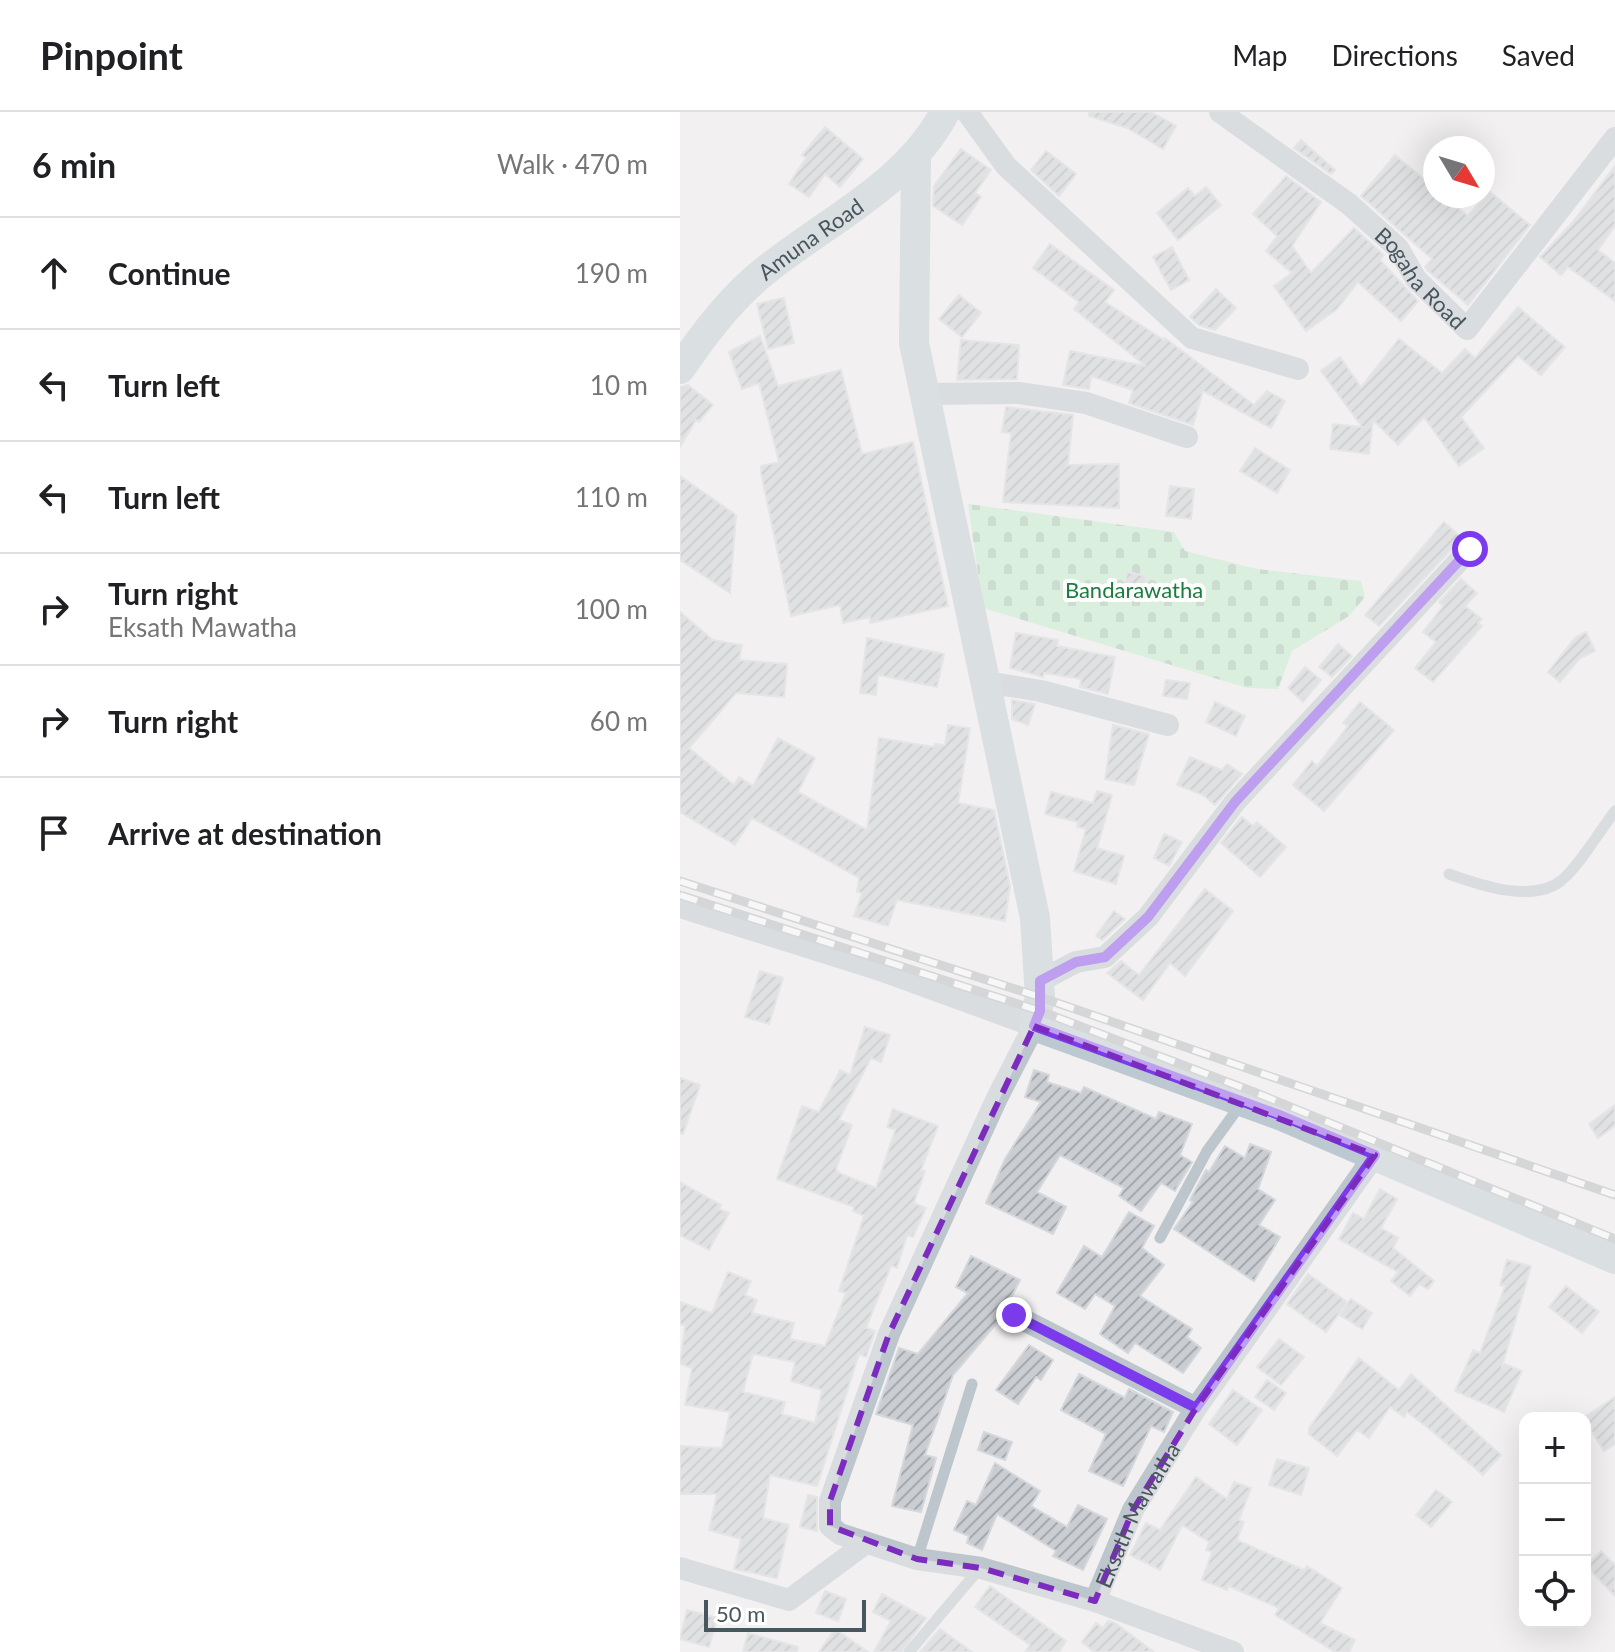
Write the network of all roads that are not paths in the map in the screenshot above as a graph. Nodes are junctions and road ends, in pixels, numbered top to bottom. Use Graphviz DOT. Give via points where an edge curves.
graph roads {
  1 [pos="945,112"];
  2 [pos="967,112"];
  3 [pos="1220,112"];
  4 [pos="1615,138"];
  5 [pos="916,158"];
  6 [pos="680,369"];
  7 [pos="1298,369"];
  8 [pos="924,394"];
  9 [pos="1187,437"];
  10 [pos="1470,549"];
  11 [pos="986,682"];
  12 [pos="1168,725"];
  13 [pos="1615,811"];
  14 [pos="1449,874"];
  15 [pos="680,907"];
  16 [pos="1040,981"];
  17 [pos="1034,1026"];
  18 [pos="1242,1104"];
  19 [pos="1375,1155"];
  20 [pos="1160,1238"];
  21 [pos="1615,1259"];
  22 [pos="1014,1315"];
  23 [pos="972,1384"];
  24 [pos="1196,1408"];
  25 [pos="866,1543"];
  26 [pos="917,1559"];
  27 [pos="680,1568"];
  28 [pos="981,1568"];
  29 [pos="1095,1601"];
  30 [pos="1223,1650"];
  31 [pos="909,1652"];
  1 -- 5 [label="street, Amuna Road"];
  2 -- 7 [label="street" via="1006,166 1192,338"];
  3 -- 4 [label="street, Bogaha Road" via="1349,204 1398,248 1416,279 1467,329"];
  5 -- 6 [label="street, Amuna Road" via="753,281"];
  5 -- 8 [label="street" via="914,343"];
  8 -- 9 [label="street" via="1019,393 1086,403"];
  8 -- 11 [label="street"];
  10 -- 16 [label="street" via="1235,802 1148,917 1105,957 1076,962"];
  11 -- 12 [label="street"];
  11 -- 16 [label="street" via="1035,918"];
  13 -- 14 [label="lane" via="1561,880 1544,890 1490,890"];
  15 -- 17 [label="street" via="880,970"];
  16 -- 17 [label="street"];
  17 -- 18 [label="street"];
  17 -- 25 [label="street" via="889,1334 830,1501 830,1526"];
  18 -- 19 [label="street"];
  18 -- 20 [label="lane" via="1207,1151"];
  19 -- 21 [label="street"];
  19 -- 24 [label="street, Eksath Mawatha"];
  22 -- 24 [label="street"];
  23 -- 26 [label="lane"];
  24 -- 29 [label="street, Eksath Mawatha" via="1133,1510"];
  25 -- 26 [label="street"];
  25 -- 27 [label="street" via="789,1600"];
  26 -- 28 [label="street"];
  28 -- 29 [label="street"];
  28 -- 31 [label="lane"];
  29 -- 30 [label="street"];
}
